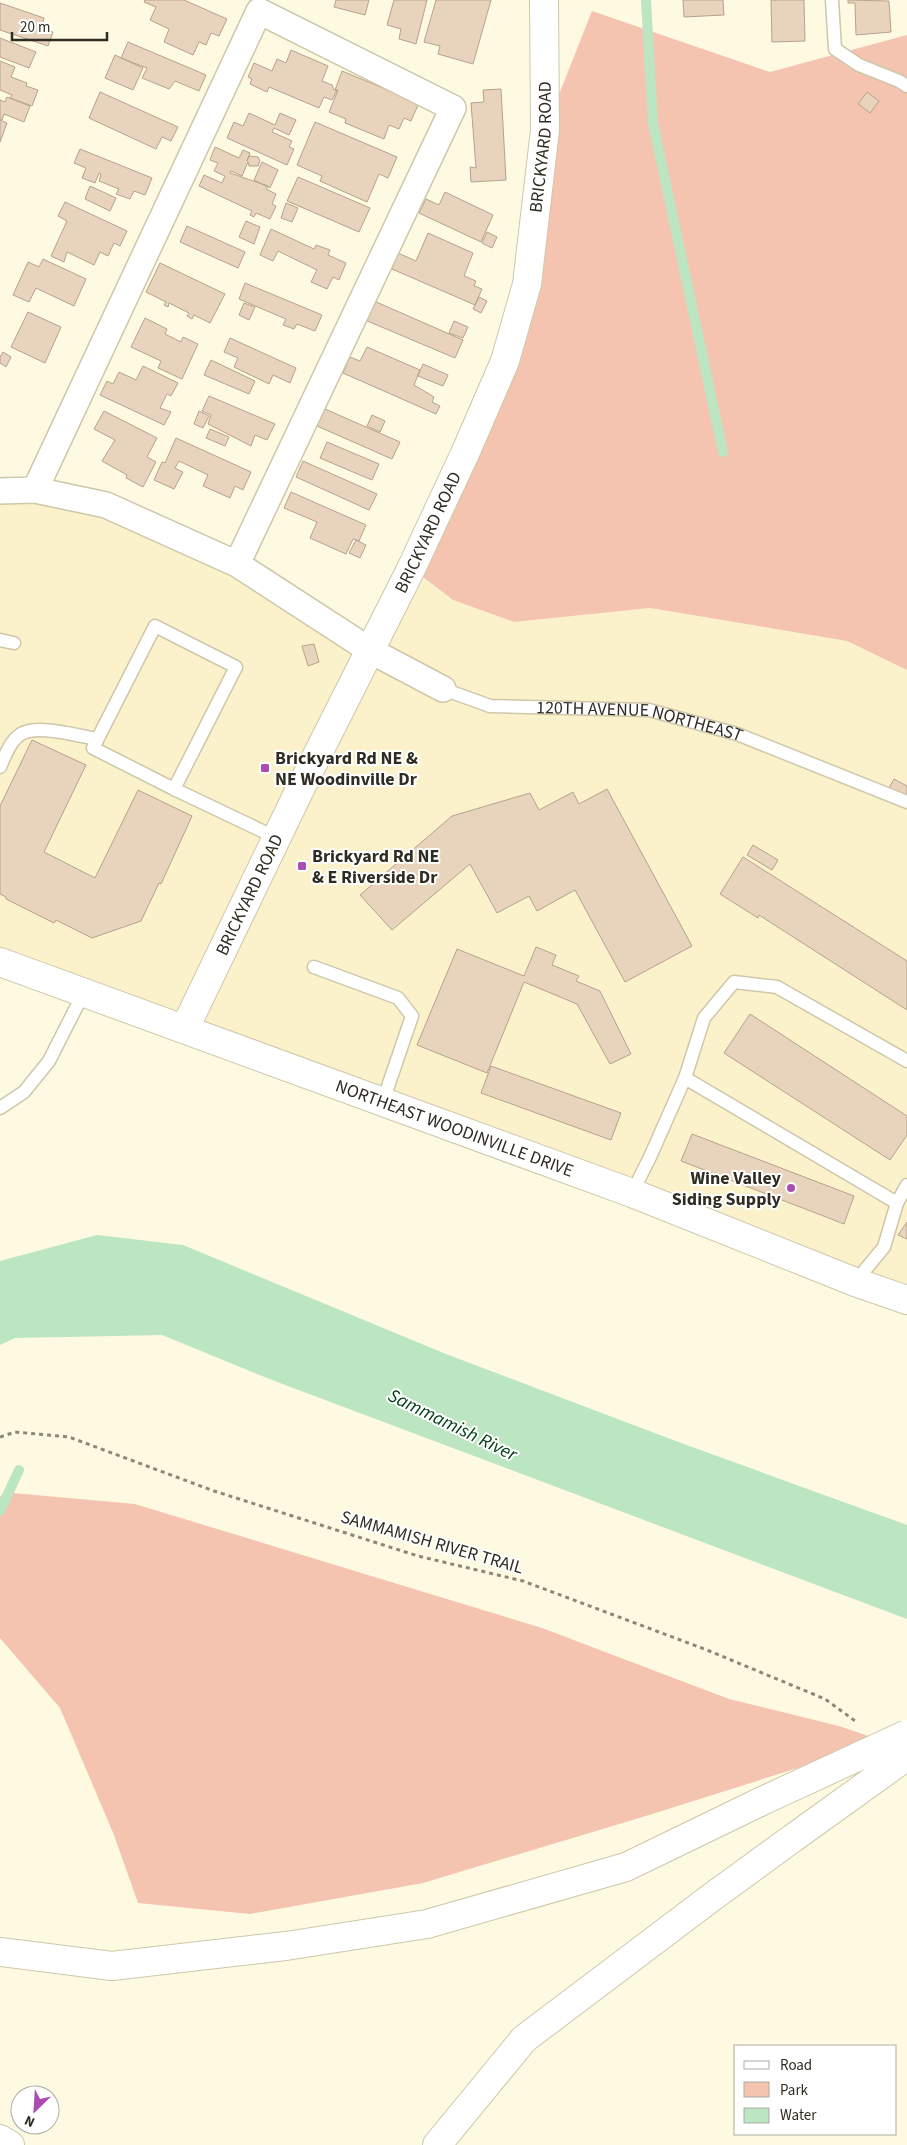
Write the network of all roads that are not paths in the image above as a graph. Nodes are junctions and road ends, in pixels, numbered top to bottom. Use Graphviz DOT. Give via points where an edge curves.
graph roads {
  1 [pos="544,0"];
  2 [pos="832,0"];
  3 [pos="907,86"];
  4 [pos="35,490"];
  5 [pos="0,491"];
  6 [pos="237,564"];
  7 [pos="0,640"];
  8 [pos="14,643"];
  9 [pos="371,651"];
  10 [pos="443,689"];
  11 [pos="97,739"];
  12 [pos="0,766"];
  13 [pos="174,789"];
  14 [pos="907,802"];
  15 [pos="277,838"];
  16 [pos="0,962"];
  17 [pos="314,967"];
  18 [pos="84,992"];
  19 [pos="185,1028"];
  20 [pos="907,1061"];
  21 [pos="685,1078"];
  22 [pos="383,1101"];
  23 [pos="0,1108"];
  24 [pos="907,1185"];
  25 [pos="632,1192"];
  26 [pos="897,1203"];
  27 [pos="855,1282"];
  28 [pos="907,1300"];
  29 [pos="907,1734"];
  30 [pos="907,1756"];
  31 [pos="0,1952"];
  32 [pos="0,2139"];
  33 [pos="10,2145"];
  34 [pos="437,2145"];
  1 -- 9 [label="main road, BRICKYARD ROAD" via="545,130 527,284 505,361"];
  2 -- 3 [label="lane" via="835,49 859,65"];
  4 -- 5 [label="street, 120TH AVENUE NORTHEAST"];
  4 -- 6 [label="street, 120TH AVENUE NORTHEAST" via="106,505"];
  4 -- 6 [label="street" via="259,11 453,108"];
  6 -- 9 [label="street, 120TH AVENUE NORTHEAST"];
  7 -- 8 [label="lane"];
  9 -- 10 [label="street, 120TH AVENUE NORTHEAST"];
  9 -- 15 [label="main road, BRICKYARD ROAD"];
  10 -- 14 [label="lane, 120TH AVENUE NORTHEAST" via="490,706 649,710 737,734"];
  11 -- 12 [label="lane" via="39,730 21,734 10,745"];
  11 -- 13 [label="lane" via="93,748"];
  11 -- 13 [label="lane" via="155,626 236,667"];
  13 -- 15 [label="lane"];
  15 -- 19 [label="main road, BRICKYARD ROAD"];
  16 -- 18 [label="main road, NORTHEAST WOODINVILLE DRIVE"];
  17 -- 22 [label="lane" via="398,998 412,1016"];
  18 -- 19 [label="main road, NORTHEAST WOODINVILLE DRIVE"];
  18 -- 23 [label="lane" via="50,1062 24,1092"];
  19 -- 22 [label="main road, NORTHEAST WOODINVILLE DRIVE"];
  20 -- 21 [label="lane" via="777,987 734,982 704,1018"];
  21 -- 25 [label="lane"];
  21 -- 26 [label="lane"];
  22 -- 25 [label="main road, NORTHEAST WOODINVILLE DRIVE"];
  24 -- 26 [label="lane"];
  25 -- 27 [label="main road, NORTHEAST WOODINVILLE DRIVE"];
  26 -- 27 [label="lane" via="884,1246"];
  27 -- 28 [label="main road, NORTHEAST WOODINVILLE DRIVE"];
  29 -- 31 [label="main road, bridge" via="626,1867 427,1924 286,1946 112,1966"];
  30 -- 34 [label="main road, bridge" via="524,2039"];
  32 -- 33 [label="main road"];
}
